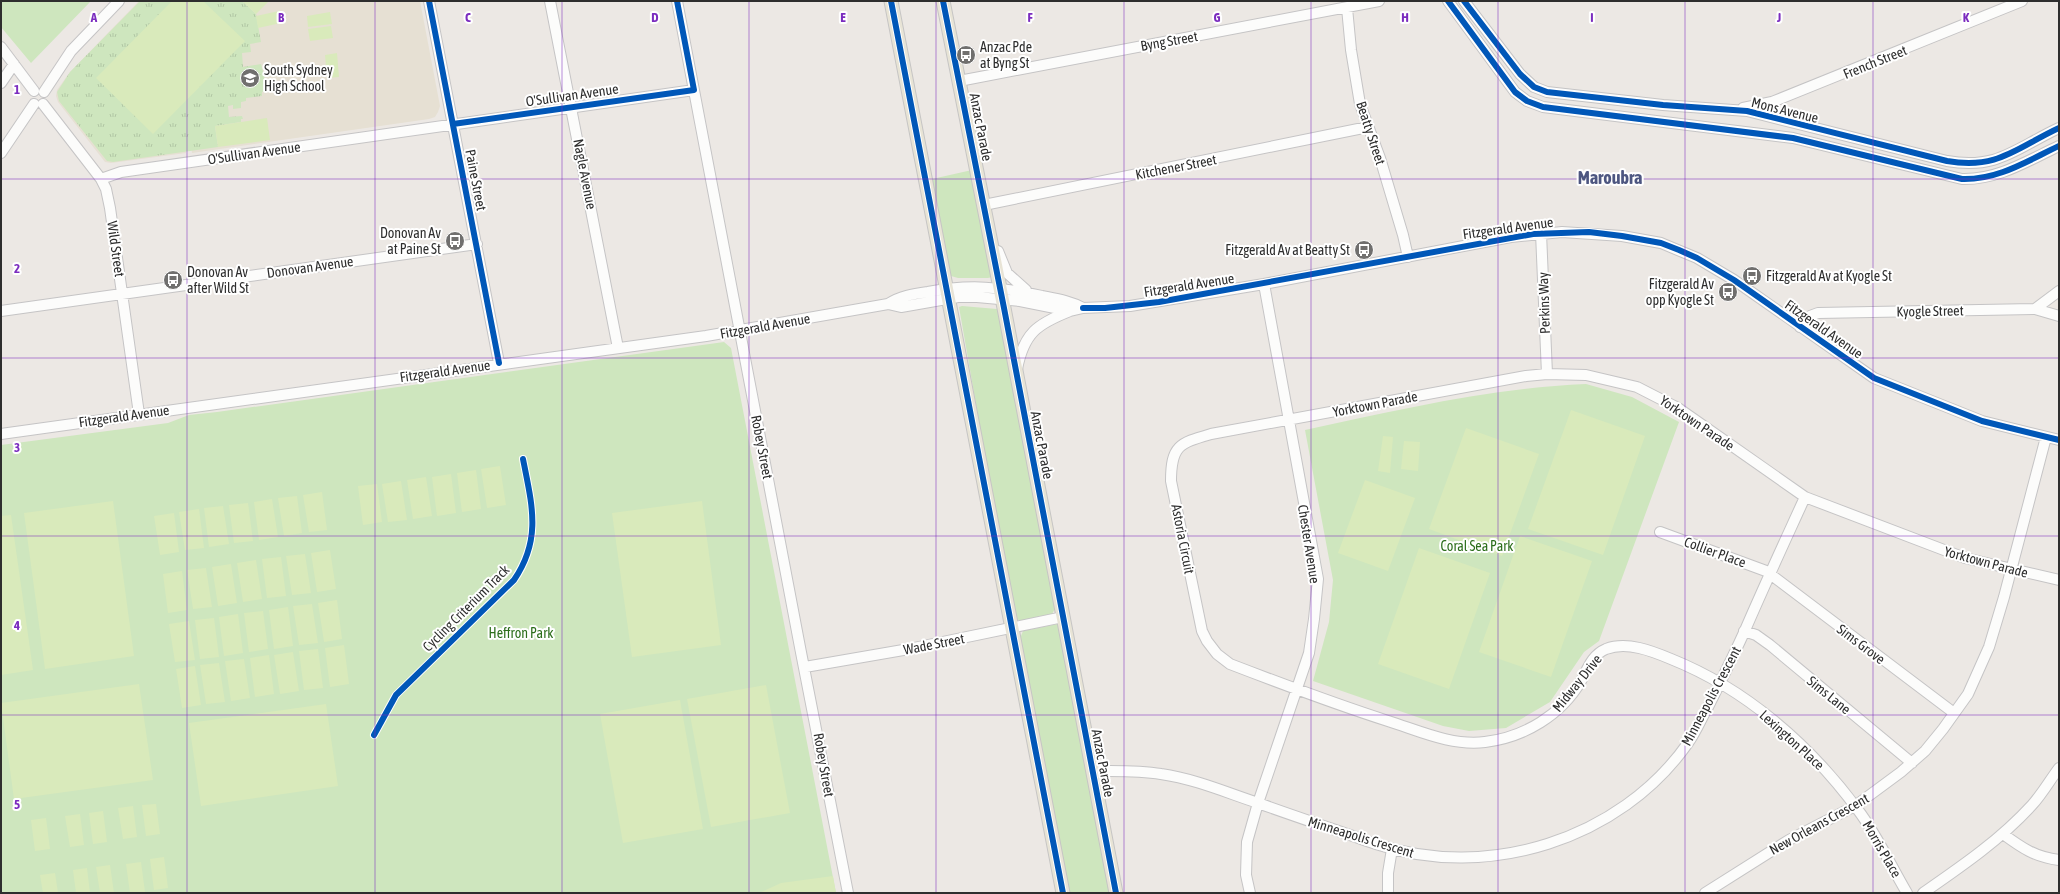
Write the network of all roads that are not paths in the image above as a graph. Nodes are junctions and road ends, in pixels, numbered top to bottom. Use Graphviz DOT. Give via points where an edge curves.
graph roads {
  1 [pos="119,1"];
  2 [pos="429,1"];
  3 [pos="550,1"];
  4 [pos="677,1"];
  5 [pos="891,1"];
  6 [pos="943,1"];
  7 [pos="1379,1"];
  8 [pos="1448,1"];
  9 [pos="1464,1"];
  10 [pos="2022,1"];
  11 [pos="1347,8"];
  12 [pos="1,47"];
  13 [pos="16,67"];
  14 [pos="959,81"];
  15 [pos="1,83"];
  16 [pos="35,88"];
  17 [pos="694,90"];
  18 [pos="39,104"];
  19 [pos="571,107"];
  20 [pos="1723,109"];
  21 [pos="453,124"];
  22 [pos="2059,125"];
  23 [pos="1368,127"];
  24 [pos="2059,128"];
  25 [pos="2042,136"];
  26 [pos="2059,146"];
  27 [pos="1,153"];
  28 [pos="101,179"];
  29 [pos="985,211"];
  30 [pos="1541,233"];
  31 [pos="477,244"];
  32 [pos="1408,257"];
  33 [pos="1264,284"];
  34 [pos="2059,291"];
  35 [pos="122,293"];
  36 [pos="948,293"];
  37 [pos="1001,293"];
  38 [pos="1030,293"];
  39 [pos="1083,308"];
  40 [pos="2035,309"];
  41 [pos="1,311"];
  42 [pos="1070,311"];
  43 [pos="2059,316"];
  44 [pos="1800,327"];
  45 [pos="740,330"];
  46 [pos="618,348"];
  47 [pos="499,364"];
  48 [pos="1547,374"];
  49 [pos="1016,376"];
  50 [pos="139,414"];
  51 [pos="1289,420"];
  52 [pos="1,434"];
  53 [pos="2046,437"];
  54 [pos="2059,440"];
  55 [pos="1805,498"];
  56 [pos="1660,532"];
  57 [pos="2010,570"];
  58 [pos="1769,574"];
  59 [pos="2059,580"];
  60 [pos="1064,617"];
  61 [pos="1011,628"];
  62 [pos="1744,631"];
  63 [pos="805,667"];
  64 [pos="1719,684"];
  65 [pos="1297,689"];
  66 [pos="1954,713"];
  67 [pos="1912,763"];
  68 [pos="2059,768"];
  69 [pos="1092,772"];
  70 [pos="1258,803"];
  71 [pos="1855,806"];
  72 [pos="2003,834"];
  73 [pos="1392,849"];
  74 [pos="2059,860"];
  75 [pos="848,893"];
  76 [pos="1063,893"];
  77 [pos="1116,893"];
  78 [pos="1250,893"];
  79 [pos="1388,893"];
  80 [pos="1705,893"];
  81 [pos="1907,893"];
  82 [pos="1923,893"];
  1 -- 16 [label="street"];
  2 -- 21 [label="street, Paine Street"];
  3 -- 19 [label="street, Nagle Avenue"];
  4 -- 17 [label="street, Robey Street"];
  5 -- 36 [label="main road"];
  6 -- 14 [label="main road, Anzac Parade"];
  7 -- 11 [label="street, Byng Street"];
  8 -- 26 [label="street, Mons Avenue" via="1515,92 1527,101 1543,107 1793,138 1962,178 1996,176"];
  9 -- 20 [label="street, Mons Avenue" via="1520,74 1540,90 1564,95"];
  10 -- 20 [label="street, French Street" via="1772,102 1754,107"];
  11 -- 14 [label="street, Byng Street"];
  11 -- 23 [label="street, Beatty Street" via="1360,104"];
  12 -- 13 [label="street"];
  13 -- 15 [label="street"];
  13 -- 16 [label="street"];
  14 -- 29 [label="main road, Anzac Parade"];
  16 -- 18 [label="street" via="30,98"];
  16 -- 18 [label="street" via="47,98"];
  17 -- 19 [label="street, O'Sullivan Avenue"];
  17 -- 45 [label="street, Robey Street"];
  18 -- 27 [label="street"];
  18 -- 28 [label="street, Wild Street"];
  19 -- 21 [label="street, O'Sullivan Avenue"];
  19 -- 46 [label="street, Nagle Avenue"];
  20 -- 25 [label="street, Mons Avenue" via="1747,112 1967,164 1989,162 2008,156"];
  21 -- 28 [label="street, O'Sullivan Avenue" via="121,172"];
  21 -- 31 [label="street, Paine Street"];
  22 -- 25 [label="street"];
  23 -- 29 [label="street, Kitchener Street"];
  23 -- 32 [label="street, Beatty Street" via="1380,158"];
  24 -- 25 [label="street, Mons Avenue"];
  28 -- 35 [label="street, Wild Street" via="110,208"];
  29 -- 37 [label="main road, Anzac Parade"];
  29 -- 38 [label="street" via="1005,269"];
  30 -- 32 [label="street, Fitzgerald Avenue"];
  30 -- 44 [label="street, Fitzgerald Avenue" via="1590,232 1661,243 1719,271"];
  30 -- 48 [label="street, Perkins Way"];
  31 -- 35 [label="street, Donovan Avenue"];
  31 -- 47 [label="street, Paine Street"];
  32 -- 33 [label="street, Fitzgerald Avenue"];
  33 -- 39 [label="street, Fitzgerald Avenue" via="1130,306"];
  33 -- 51 [label="street, Chester Avenue"];
  34 -- 40 [label="street"];
  35 -- 41 [label="street, Donovan Avenue"];
  35 -- 50 [label="street, Wild Street"];
  36 -- 37 [label="street, Fitzgerald Avenue" via="976,297"];
  36 -- 45 [label="street, Fitzgerald Avenue" via="900,307 888,304"];
  36 -- 61 [label="main road"];
  37 -- 38 [label="street, Fitzgerald Avenue"];
  37 -- 42 [label="street, Fitzgerald Avenue"];
  37 -- 49 [label="main road, Anzac Parade"];
  38 -- 39 [label="street, Fitzgerald Avenue" via="1072,302"];
  39 -- 42 [label="street, Fitzgerald Avenue"];
  40 -- 43 [label="street, Kyogle Street"];
  40 -- 44 [label="street, Kyogle Street" via="1818,313 1810,316"];
  42 -- 49 [label="street" via="1052,318 1030,334 1020,352"];
  44 -- 53 [label="street, Fitzgerald Avenue" via="1874,378 1972,417"];
  45 -- 46 [label="street, Fitzgerald Avenue"];
  45 -- 63 [label="street, Robey Street"];
  46 -- 47 [label="street, Fitzgerald Avenue"];
  47 -- 50 [label="street, Fitzgerald Avenue"];
  48 -- 51 [label="street, Yorktown Parade"];
  48 -- 55 [label="street, Yorktown Parade" via="1569,373 1603,377 1652,393 1678,408"];
  49 -- 60 [label="main road, Anzac Parade"];
  50 -- 52 [label="street, Fitzgerald Avenue"];
  51 -- 65 [label="street, Chester Avenue" via="1318,579 1309,652"];
  51 -- 65 [label="street, Astoria Circuit" via="1185,441 1177,449 1171,481 1198,619 1207,641 1217,654 1230,664"];
  53 -- 54 [label="street, Fitzgerald Avenue"];
  53 -- 57 [label="street, New Orleans Crescent"];
  55 -- 57 [label="street, Yorktown Parade" via="1943,551"];
  55 -- 58 [label="street, Minneapolis Crescent"];
  56 -- 58 [label="street, Collier Place"];
  57 -- 59 [label="street, Yorktown Parade"];
  57 -- 66 [label="street, New Orleans Crescent" via="1989,647 1968,694"];
  58 -- 62 [label="street, Minneapolis Crescent"];
  58 -- 66 [label="street, Sims Grove"];
  60 -- 61 [label="street, Wade Street"];
  60 -- 69 [label="main road, Anzac Parade"];
  61 -- 63 [label="street, Wade Street"];
  61 -- 76 [label="main road"];
  62 -- 64 [label="street, Minneapolis Crescent"];
  62 -- 67 [label="street, Sims Lane" via="1770,645"];
  63 -- 75 [label="street, Robey Street"];
  64 -- 65 [label="street, Midway Drive" via="1705,674 1666,657 1631,646 1616,646 1595,657 1563,704 1534,727 1514,736 1472,743 1449,741"];
  64 -- 71 [label="street, Lexington Place" via="1775,721 1826,771"];
  64 -- 73 [label="street, Minneapolis Crescent" via="1693,736 1672,763 1646,789 1586,830 1547,845 1489,857 1430,857"];
  65 -- 70 [label="street, Chester Avenue"];
  66 -- 67 [label="street, New Orleans Crescent"];
  67 -- 71 [label="street, New Orleans Crescent"];
  68 -- 72 [label="street" via="2033,804"];
  69 -- 70 [label="street, Minneapolis Crescent" via="1129,770 1160,773 1196,781"];
  69 -- 77 [label="main road, Anzac Parade"];
  70 -- 73 [label="street, Minneapolis Crescent"];
  70 -- 78 [label="street, Chester Avenue" via="1247,842 1246,875"];
  71 -- 80 [label="street, New Orleans Crescent" via="1777,846"];
  71 -- 81 [label="street, Morris Place"];
  72 -- 74 [label="street" via="2042,858"];
  72 -- 82 [label="street" via="1980,854"];
  73 -- 79 [label="street"];
}
